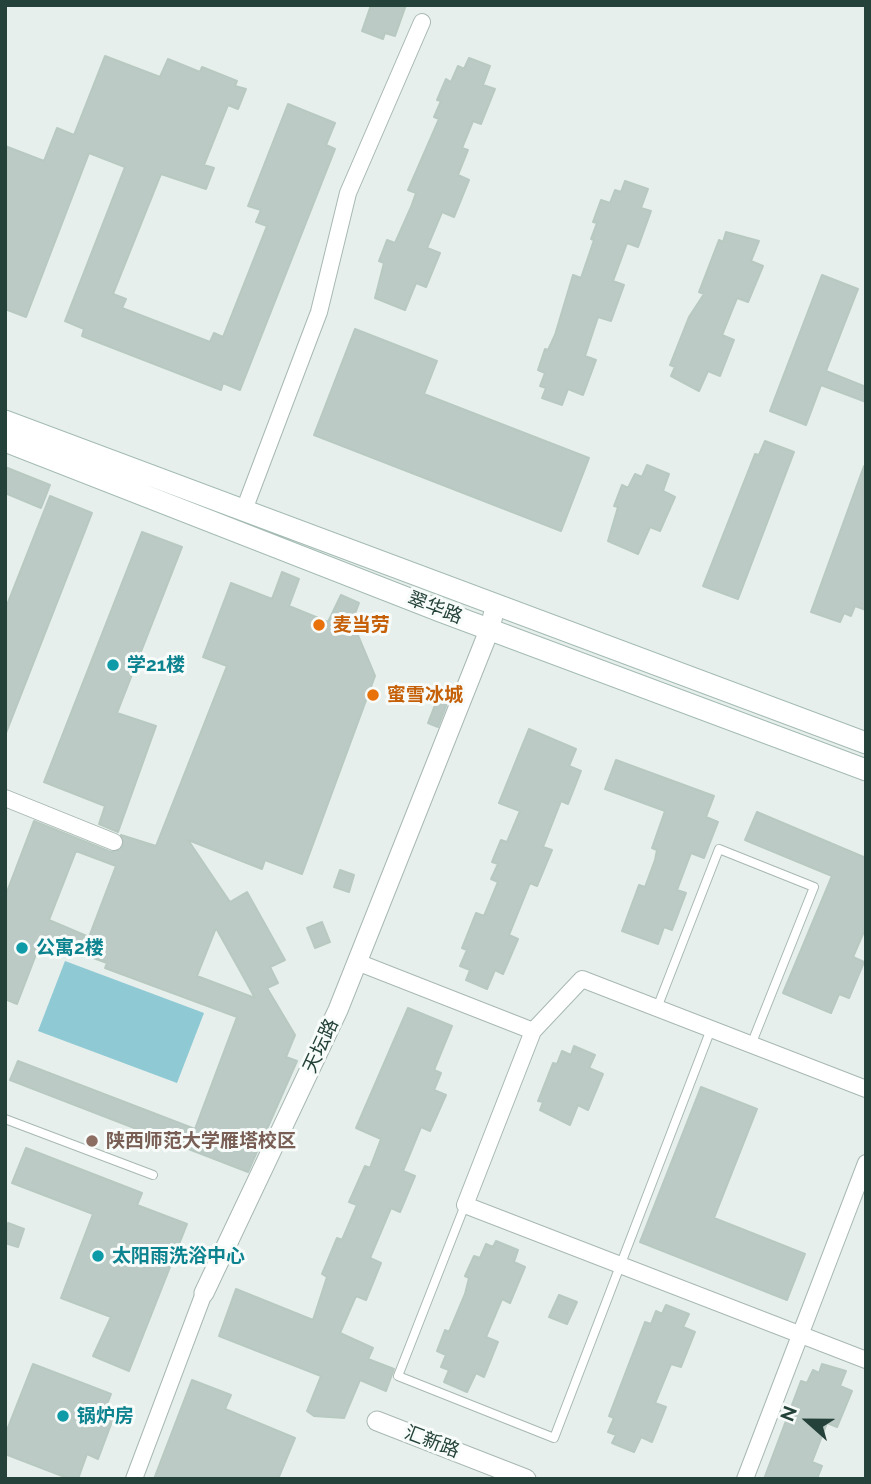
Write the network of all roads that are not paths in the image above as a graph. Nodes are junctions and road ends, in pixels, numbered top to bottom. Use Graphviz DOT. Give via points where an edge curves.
graph roads {
  1 [pos="422,22"];
  2 [pos="5,421"];
  3 [pos="5,441"];
  4 [pos="244,510"];
  5 [pos="495,607"];
  6 [pos="490,628"];
  7 [pos="866,743"];
  8 [pos="866,771"];
  9 [pos="5,798"];
  10 [pos="114,842"];
  11 [pos="357,962"];
  12 [pos="657,1008"];
  13 [pos="711,1029"];
  14 [pos="533,1031"];
  15 [pos="751,1045"];
  16 [pos="866,1090"];
  17 [pos="5,1119"];
  18 [pos="866,1163"];
  19 [pos="153,1175"];
  20 [pos="464,1205"];
  21 [pos="620,1265"];
  22 [pos="204,1293"];
  23 [pos="800,1335"];
  24 [pos="866,1360"];
  25 [pos="377,1421"];
  26 [pos="134,1479"];
  27 [pos="526,1479"];
  28 [pos="744,1479"];
  1 -- 4 [label="street" via="348,193 318,312"];
  2 -- 4 [label="main road, 翠华路"];
  3 -- 6 [label="main road, 翠华路"];
  4 -- 5 [label="main road, 翠华路"];
  5 -- 6 [label="street, 天坛路"];
  5 -- 7 [label="main road, 翠华路"];
  6 -- 8 [label="main road, 翠华路"];
  6 -- 11 [label="street, 天坛路"];
  9 -- 10 [label="street"];
  11 -- 14 [label="street"];
  11 -- 22 [label="street, 天坛路"];
  12 -- 13 [label="street"];
  12 -- 14 [label="street" via="582,979"];
  12 -- 15 [label="lane" via="719,849 814,887"];
  13 -- 15 [label="street"];
  13 -- 21 [label="lane"];
  14 -- 20 [label="street"];
  15 -- 16 [label="street"];
  17 -- 19 [label="lane"];
  18 -- 23 [label="street"];
  20 -- 21 [label="street"];
  20 -- 21 [label="lane" via="398,1376 554,1438"];
  21 -- 23 [label="street"];
  22 -- 26 [label="street, 天坛路"];
  23 -- 24 [label="street"];
  23 -- 28 [label="street"];
  25 -- 27 [label="street, 汇新路"];
}
